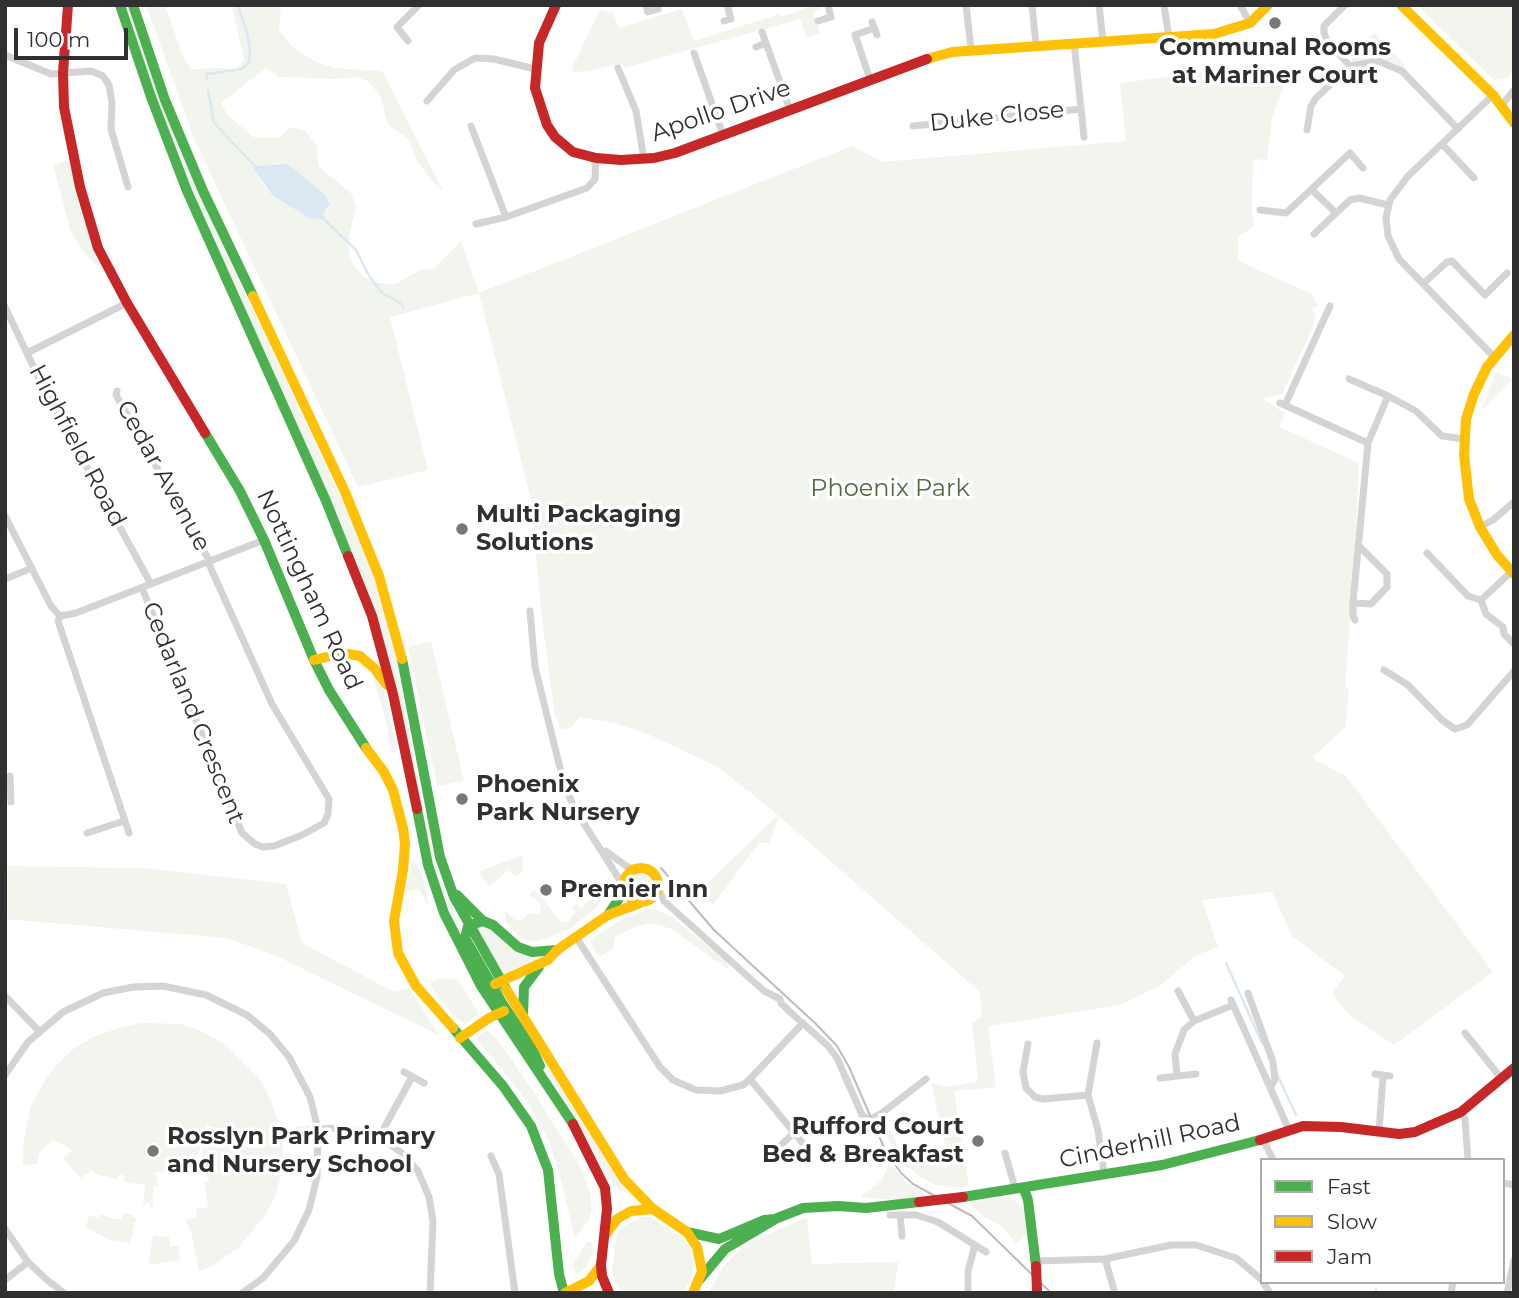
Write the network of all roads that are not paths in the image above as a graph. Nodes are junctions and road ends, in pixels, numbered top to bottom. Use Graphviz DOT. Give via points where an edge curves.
graph roads {
  1 [pos="68,5"];
  2 [pos="120,5"];
  3 [pos="133,5"];
  4 [pos="419,5"];
  5 [pos="555,5"];
  6 [pos="646,5"];
  7 [pos="727,5"];
  8 [pos="828,5"];
  9 [pos="966,5"];
  10 [pos="1032,5"];
  11 [pos="1099,5"];
  12 [pos="1164,5"];
  13 [pos="1240,5"];
  14 [pos="1268,5"];
  15 [pos="1345,5"];
  16 [pos="1401,5"];
  17 [pos="658,9"];
  18 [pos="724,21"];
  19 [pos="818,21"];
  20 [pos="1250,23"];
  21 [pos="874,28"];
  22 [pos="762,32"];
  23 [pos="1169,38"];
  24 [pos="408,41"];
  25 [pos="1103,42"];
  26 [pos="766,43"];
  27 [pos="1074,43"];
  28 [pos="1036,46"];
  29 [pos="756,47"];
  30 [pos="971,49"];
  31 [pos="694,53"];
  32 [pos="5,55"];
  33 [pos="1350,66"];
  34 [pos="618,68"];
  35 [pos="535,69"];
  36 [pos="63,73"];
  37 [pos="622,78"];
  38 [pos="870,79"];
  39 [pos="613,81"];
  40 [pos="1514,90"];
  41 [pos="1493,95"];
  42 [pos="427,101"];
  43 [pos="1502,105"];
  44 [pos="1081,109"];
  45 [pos="790,110"];
  46 [pos="1514,123"];
  47 [pos="913,126"];
  48 [pos="471,127"];
  49 [pos="1458,129"];
  50 [pos="1307,130"];
  51 [pos="723,135"];
  52 [pos="1084,136"];
  53 [pos="1443,144"];
  54 [pos="596,158"];
  55 [pos="644,159"];
  56 [pos="1363,168"];
  57 [pos="1474,178"];
  58 [pos="128,187"];
  59 [pos="1312,190"];
  60 [pos="1388,205"];
  61 [pos="1260,210"];
  62 [pos="1335,212"];
  63 [pos="506,217"];
  64 [pos="476,223"];
  65 [pos="1314,234"];
  66 [pos="1507,273"];
  67 [pos="1423,284"];
  68 [pos="127,303"];
  69 [pos="1330,306"];
  70 [pos="5,307"];
  71 [pos="1514,335"];
  72 [pos="27,353"];
  73 [pos="1495,358"];
  74 [pos="1349,379"];
  75 [pos="117,391"];
  76 [pos="1388,396"];
  77 [pos="1464,439"];
  78 [pos="1368,443"];
  79 [pos="1514,502"];
  80 [pos="5,516"];
  81 [pos="1480,527"];
  82 [pos="264,540"];
  83 [pos="1359,545"];
  84 [pos="1427,553"];
  85 [pos="209,562"];
  86 [pos="32,568"];
  87 [pos="1512,573"];
  88 [pos="5,579"];
  89 [pos="151,584"];
  90 [pos="142,588"];
  91 [pos="1481,600"];
  92 [pos="1353,603"];
  93 [pos="530,611"];
  94 [pos="60,616"];
  95 [pos="1355,620"];
  96 [pos="379,640"];
  97 [pos="1514,644"];
  98 [pos="360,656"];
  99 [pos="314,660"];
  100 [pos="1384,670"];
  101 [pos="1514,671"];
  102 [pos="393,694"];
  103 [pos="10,776"];
  104 [pos="8,788"];
  105 [pos="11,802"];
  106 [pos="124,821"];
  107 [pos="87,833"];
  108 [pos="129,833"];
  109 [pos="602,848"];
  110 [pos="634,869"];
  111 [pos="624,888"];
  112 [pos="658,888"];
  113 [pos="451,889"];
  114 [pos="640,903"];
  115 [pos="608,915"];
  116 [pos="483,921"];
  117 [pos="468,926"];
  118 [pos="576,937"];
  119 [pos="557,950"];
  120 [pos="541,964"];
  121 [pos="492,984"];
  122 [pos="1248,993"];
  123 [pos="5,996"];
  124 [pos="1190,996"];
  125 [pos="503,1012"];
  126 [pos="521,1012"];
  127 [pos="1194,1021"];
  128 [pos="803,1023"];
  129 [pos="39,1031"];
  130 [pos="1465,1033"];
  131 [pos="460,1038"];
  132 [pos="1097,1043"];
  133 [pos="1028,1044"];
  134 [pos="1514,1068"];
  135 [pos="404,1072"];
  136 [pos="1196,1074"];
  137 [pos="5,1075"];
  138 [pos="1383,1075"];
  139 [pos="1177,1076"];
  140 [pos="412,1077"];
  141 [pos="1160,1078"];
  142 [pos="1501,1078"];
  143 [pos="750,1079"];
  144 [pos="926,1079"];
  145 [pos="424,1083"];
  146 [pos="1270,1086"];
  147 [pos="1088,1095"];
  148 [pos="1461,1112"];
  149 [pos="318,1129"];
  150 [pos="1289,1130"];
  151 [pos="1379,1132"];
  152 [pos="794,1133"];
  153 [pos="380,1137"];
  154 [pos="1263,1139"];
  155 [pos="780,1146"];
  156 [pos="810,1152"];
  157 [pos="1005,1153"];
  158 [pos="491,1156"];
  159 [pos="1272,1158"];
  160 [pos="1468,1158"];
  161 [pos="1104,1174"];
  162 [pos="1020,1188"];
  163 [pos="653,1209"];
  164 [pos="890,1215"];
  165 [pos="900,1215"];
  166 [pos="775,1219"];
  167 [pos="5,1229"];
  168 [pos="687,1233"];
  169 [pos="606,1235"];
  170 [pos="902,1237"];
  171 [pos="975,1244"];
  172 [pos="986,1252"];
  173 [pos="1105,1259"];
  174 [pos="1514,1260"];
  175 [pos="28,1262"];
  176 [pos="1035,1264"];
  177 [pos="601,1265"];
  178 [pos="1260,1279"];
  179 [pos="5,1280"];
  180 [pos="698,1282"];
  181 [pos="1037,1292"];
  182 [pos="64,1293"];
  183 [pos="242,1293"];
  184 [pos="430,1293"];
  185 [pos="515,1293"];
  186 [pos="565,1293"];
  187 [pos="609,1293"];
  188 [pos="693,1293"];
  189 [pos="968,1293"];
  190 [pos="1115,1293"];
  191 [pos="1507,1293"];
  1 -- 36 [label="main road, Nottingham Road"];
  2 -- 96 [label="main road" via="187,191 353,565"];
  3 -- 113 [label="main road" via="165,100 203,191 345,492 379,576 400,647 433,829"];
  4 -- 24 [label="street" via="397,27"];
  5 -- 35 [label="main road, Apollo Drive" via="539,43"];
  6 -- 17 [label="street" via="648,12"];
  7 -- 18 [label="street" via="731,19"];
  8 -- 19 [label="street" via="831,17"];
  9 -- 30 [label="street"];
  10 -- 28 [label="street"];
  11 -- 25 [label="street"];
  12 -- 23 [label="street"];
  13 -- 20 [label="street"];
  14 -- 20 [label="main road"];
  15 -- 33 [label="street" via="1324,26 1324,33"];
  16 -- 41 [label="main road"];
  20 -- 23 [label="main road, Apollo Drive" via="1226,32"];
  21 -- 38 [label="street" via="855,35"];
  22 -- 26 [label="street"];
  23 -- 25 [label="main road, Apollo Drive"];
  25 -- 27 [label="main road, Apollo Drive"];
  26 -- 29 [label="street"];
  26 -- 45 [label="street"];
  27 -- 28 [label="main road, Apollo Drive"];
  27 -- 44 [label="street"];
  28 -- 30 [label="main road, Apollo Drive"];
  30 -- 38 [label="main road, Apollo Drive" via="914,62"];
  31 -- 51 [label="street" via="693,65"];
  32 -- 36 [label="street" via="40,72"];
  33 -- 49 [label="street" via="1378,61 1397,68"];
  33 -- 50 [label="street" via="1311,106"];
  34 -- 37 [label="street"];
  35 -- 42 [label="street" via="475,58 454,70"];
  35 -- 54 [label="main road, Apollo Drive" via="535,88 555,137 573,152"];
  36 -- 58 [label="street" via="91,71 109,85 111,129"];
  36 -- 68 [label="main road, Nottingham Road" via="64,107 83,198 98,248"];
  37 -- 39 [label="street"];
  37 -- 55 [label="street" via="640,126"];
  38 -- 45 [label="main road, Apollo Drive"];
  40 -- 43 [label="street"];
  41 -- 43 [label="main road"];
  41 -- 49 [label="street"];
  43 -- 46 [label="main road"];
  44 -- 47 [label="street, Duke Close"];
  44 -- 52 [label="street"];
  45 -- 51 [label="main road, Apollo Drive"];
  48 -- 63 [label="street"];
  49 -- 53 [label="street"];
  51 -- 55 [label="main road, Apollo Drive"];
  53 -- 57 [label="street"];
  53 -- 60 [label="street" via="1408,176"];
  54 -- 55 [label="main road, Apollo Drive"];
  54 -- 63 [label="street" via="595,179 587,188"];
  56 -- 59 [label="street" via="1350,153"];
  59 -- 61 [label="street" via="1286,213"];
  59 -- 62 [label="street"];
  60 -- 62 [label="street" via="1359,198"];
  60 -- 67 [label="street" via="1385,218 1393,249"];
  62 -- 65 [label="street"];
  63 -- 64 [label="street"];
  66 -- 67 [label="street" via="1485,295 1452,261"];
  67 -- 73 [label="street"];
  68 -- 72 [label="street"];
  68 -- 82 [label="main road, Nottingham Road" via="221,457"];
  69 -- 78 [label="street" via="1322,313 1282,404"];
  70 -- 72 [label="street, Highfield Road"];
  71 -- 73 [label="main road"];
  72 -- 89 [label="street, Highfield Road"];
  73 -- 77 [label="main road" via="1470,404"];
  74 -- 76 [label="street"];
  75 -- 85 [label="street, Cedar Avenue"];
  76 -- 77 [label="street" via="1416,411 1442,436"];
  76 -- 78 [label="street"];
  77 -- 81 [label="main road" via="1465,482"];
  78 -- 83 [label="street"];
  79 -- 81 [label="street"];
  80 -- 86 [label="street"];
  81 -- 87 [label="main road"];
  82 -- 85 [label="street"];
  82 -- 99 [label="main road, Nottingham Road"];
  83 -- 92 [label="street"];
  83 -- 92 [label="street" via="1387,574 1387,587 1371,604"];
  84 -- 91 [label="street" via="1468,596"];
  85 -- 89 [label="street"];
  85 -- 90 [label="street, Cedarland Crescent" via="272,704 329,799 324,823 274,846 255,844 242,833"];
  86 -- 88 [label="street"];
  86 -- 94 [label="street"];
  87 -- 91 [label="street"];
  89 -- 90 [label="street"];
  90 -- 94 [label="street"];
  91 -- 97 [label="street" via="1486,614 1503,627"];
  92 -- 95 [label="street"];
  93 -- 109 [label="street" via="535,667 563,780 574,808"];
  94 -- 106 [label="street"];
  96 -- 98 [label="main road"];
  96 -- 102 [label="main road"];
  98 -- 99 [label="main road" via="342,653"];
  98 -- 102 [label="main road"];
  99 -- 131 [label="main road, Nottingham Road" via="384,772 398,806 405,844 394,920 398,953 416,986"];
  100 -- 101 [label="street" via="1408,685 1455,729 1467,726"];
  102 -- 121 [label="main road" via="428,865 444,913"];
  103 -- 104 [label="street"];
  104 -- 105 [label="street"];
  106 -- 107 [label="street"];
  106 -- 108 [label="street"];
  109 -- 110 [label="street"];
  109 -- 111 [label="street"];
  110 -- 111 [label="main road" via="626,875"];
  110 -- 112 [label="main road" via="650,870"];
  111 -- 114 [label="main road" via="630,900"];
  111 -- 115 [label="main road"];
  112 -- 114 [label="main road" via="652,899"];
  112 -- 128 [label="street" via="664,901 686,922"];
  113 -- 116 [label="main road"];
  113 -- 117 [label="main road"];
  114 -- 115 [label="main road"];
  115 -- 118 [label="main road"];
  116 -- 117 [label="main road"];
  116 -- 119 [label="main road" via="522,949"];
  117 -- 121 [label="main road"];
  118 -- 119 [label="main road"];
  118 -- 143 [label="street" via="668,1076 709,1092 734,1088"];
  119 -- 120 [label="main road"];
  120 -- 121 [label="main road"];
  120 -- 126 [label="main road" via="524,987"];
  121 -- 125 [label="main road"];
  121 -- 126 [label="main road"];
  122 -- 146 [label="street" via="1273,1062 1275,1080"];
  123 -- 129 [label="street"];
  124 -- 127 [label="street" via="1180,995"];
  125 -- 126 [label="main road"];
  125 -- 131 [label="main road"];
  125 -- 169 [label="main road" via="584,1143 605,1188"];
  126 -- 163 [label="main road" via="615,1165"];
  127 -- 139 [label="street" via="1179,1039"];
  127 -- 146 [label="street" via="1232,1003"];
  128 -- 143 [label="street"];
  128 -- 144 [label="street" via="836,1058 863,1117 882,1113"];
  129 -- 137 [label="street"];
  129 -- 149 [label="street" via="76,1005 118,989 163,986 206,995 247,1015 280,1045 305,1087"];
  130 -- 142 [label="street"];
  131 -- 186 [label="main road, Nottingham Road" via="525,1115 541,1147"];
  132 -- 147 [label="street"];
  133 -- 147 [label="street" via="1023,1072 1026,1088 1035,1097"];
  134 -- 142 [label="main road, Cinderhill Road"];
  135 -- 140 [label="street"];
  136 -- 139 [label="street"];
  138 -- 151 [label="street"];
  139 -- 141 [label="street"];
  140 -- 145 [label="street"];
  140 -- 153 [label="street"];
  142 -- 148 [label="main road, Cinderhill Road"];
  143 -- 152 [label="street"];
  146 -- 150 [label="street"];
  147 -- 161 [label="street"];
  148 -- 151 [label="main road, Cinderhill Road" via="1415,1132"];
  148 -- 160 [label="street"];
  149 -- 153 [label="street" via="343,1128"];
  149 -- 183 [label="street" via="317,1177 302,1226 273,1268"];
  150 -- 151 [label="main road, Cinderhill Road" via="1317,1125"];
  150 -- 154 [label="main road, Cinderhill Road"];
  152 -- 155 [label="street"];
  152 -- 156 [label="street"];
  153 -- 184 [label="street" via="411,1163 429,1197 433,1221"];
  154 -- 159 [label="street"];
  154 -- 161 [label="main road, Cinderhill Road" via="1162,1165"];
  157 -- 162 [label="street"];
  158 -- 185 [label="street" via="499,1174"];
  161 -- 162 [label="main road, Cinderhill Road"];
  162 -- 166 [label="main road, Cinderhill Road, bridge" via="866,1208 817,1206"];
  162 -- 176 [label="main road" via="1028,1200"];
  163 -- 168 [label="main road"];
  163 -- 169 [label="main road" via="631,1211 617,1219"];
  164 -- 165 [label="street"];
  165 -- 170 [label="street"];
  165 -- 171 [label="street" via="938,1222"];
  166 -- 168 [label="main road, Cinderhill Road" via="719,1239"];
  166 -- 180 [label="main road, Cinderhill Road" via="725,1249"];
  167 -- 175 [label="street"];
  168 -- 180 [label="main road" via="702,1264"];
  169 -- 177 [label="main road"];
  171 -- 172 [label="street"];
  171 -- 189 [label="street"];
  173 -- 176 [label="street"];
  173 -- 178 [label="street" via="1171,1245 1196,1245 1237,1258"];
  173 -- 190 [label="street"];
  174 -- 191 [label="street"];
  175 -- 179 [label="street"];
  175 -- 182 [label="street"];
  176 -- 181 [label="main road, bridge"];
  177 -- 186 [label="main road" via="589,1281"];
  177 -- 187 [label="main road"];
  180 -- 188 [label="main road"];
}
